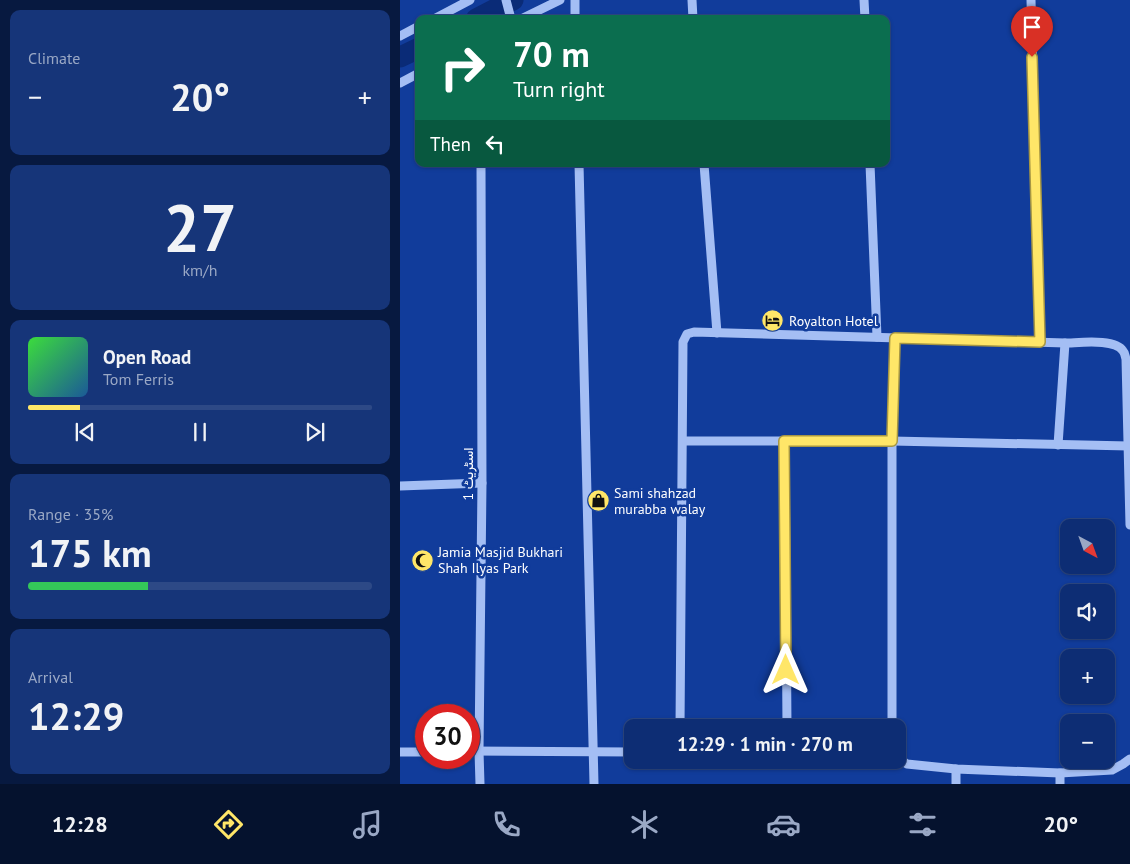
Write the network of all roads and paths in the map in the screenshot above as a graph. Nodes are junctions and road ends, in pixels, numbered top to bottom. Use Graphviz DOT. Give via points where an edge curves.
graph roads {
  1 [pos="470,0"];
  2 [pos="506,0"];
  3 [pos="560,0"];
  4 [pos="575,0"];
  5 [pos="692,0"];
  6 [pos="864,0"];
  7 [pos="1031,0"];
  8 [pos="442,15"];
  9 [pos="510,15"];
  10 [pos="529,15"];
  11 [pos="576,15"];
  12 [pos="694,15"];
  13 [pos="865,15"];
  14 [pos="415,28"];
  15 [pos="400,36"];
  16 [pos="415,75"];
  17 [pos="400,83"];
  18 [pos="481,167"];
  19 [pos="579,167"];
  20 [pos="704,167"];
  21 [pos="870,167"];
  22 [pos="717,333"];
  23 [pos="877,337"];
  24 [pos="895,338"];
  25 [pos="1040,342"];
  26 [pos="1065,343"];
  27 [pos="1130,344"];
  28 [pos="1116,345"];
  29 [pos="683,441"];
  30 [pos="784,441"];
  31 [pos="892,441"];
  32 [pos="1058,445"];
  33 [pos="1129,446"];
  34 [pos="482,483"];
  35 [pos="400,486"];
  36 [pos="1130,525"];
  37 [pos="480,704"];
  38 [pos="680,719"];
  39 [pos="787,719"];
  40 [pos="892,719"];
  41 [pos="480,751"];
  42 [pos="400,752"];
  43 [pos="415,752"];
  44 [pos="594,752"];
  45 [pos="624,752"];
  46 [pos="1130,759"];
  47 [pos="906,763"];
  48 [pos="480,769"];
  49 [pos="956,769"];
  50 [pos="1060,773"];
  51 [pos="480,784"];
  52 [pos="594,784"];
  53 [pos="956,784"];
  54 [pos="1060,784"];
  1 -- 8 [label="street"];
  2 -- 9 [label="street"];
  3 -- 10 [label="street"];
  4 -- 11 [label="street"];
  5 -- 12 [label="street"];
  6 -- 13 [label="street"];
  7 -- 25 [label="street"];
  14 -- 15 [label="street"];
  16 -- 17 [label="street"];
  18 -- 34 [label="street, اسٹریٹ 1"];
  19 -- 44 [label="street"];
  20 -- 22 [label="street"];
  21 -- 23 [label="street"];
  22 -- 23 [label="street"];
  22 -- 29 [label="street" via="694,332 687,334 683,342"];
  23 -- 24 [label="street"];
  24 -- 25 [label="street"];
  24 -- 31 [label="street"];
  25 -- 26 [label="street"];
  26 -- 28 [label="street"];
  26 -- 32 [label="street"];
  27 -- 28 [label="street"];
  28 -- 33 [label="street" via="1123,350 1126,359"];
  29 -- 30 [label="street"];
  29 -- 38 [label="street"];
  30 -- 31 [label="street"];
  30 -- 39 [label="street"];
  31 -- 32 [label="street"];
  31 -- 40 [label="street"];
  32 -- 33 [label="street"];
  33 -- 36 [label="street"];
  34 -- 35 [label="street"];
  34 -- 37 [label="street, اسٹریٹ 1"];
  41 -- 44 [label="street"];
  42 -- 43 [label="street"];
  44 -- 45 [label="street"];
  44 -- 52 [label="street"];
  46 -- 50 [label="street" via="1112,770"];
  47 -- 49 [label="street"];
  48 -- 51 [label="street, اسٹریٹ 1"];
  49 -- 50 [label="street"];
  49 -- 53 [label="street"];
  50 -- 54 [label="street"];
}
